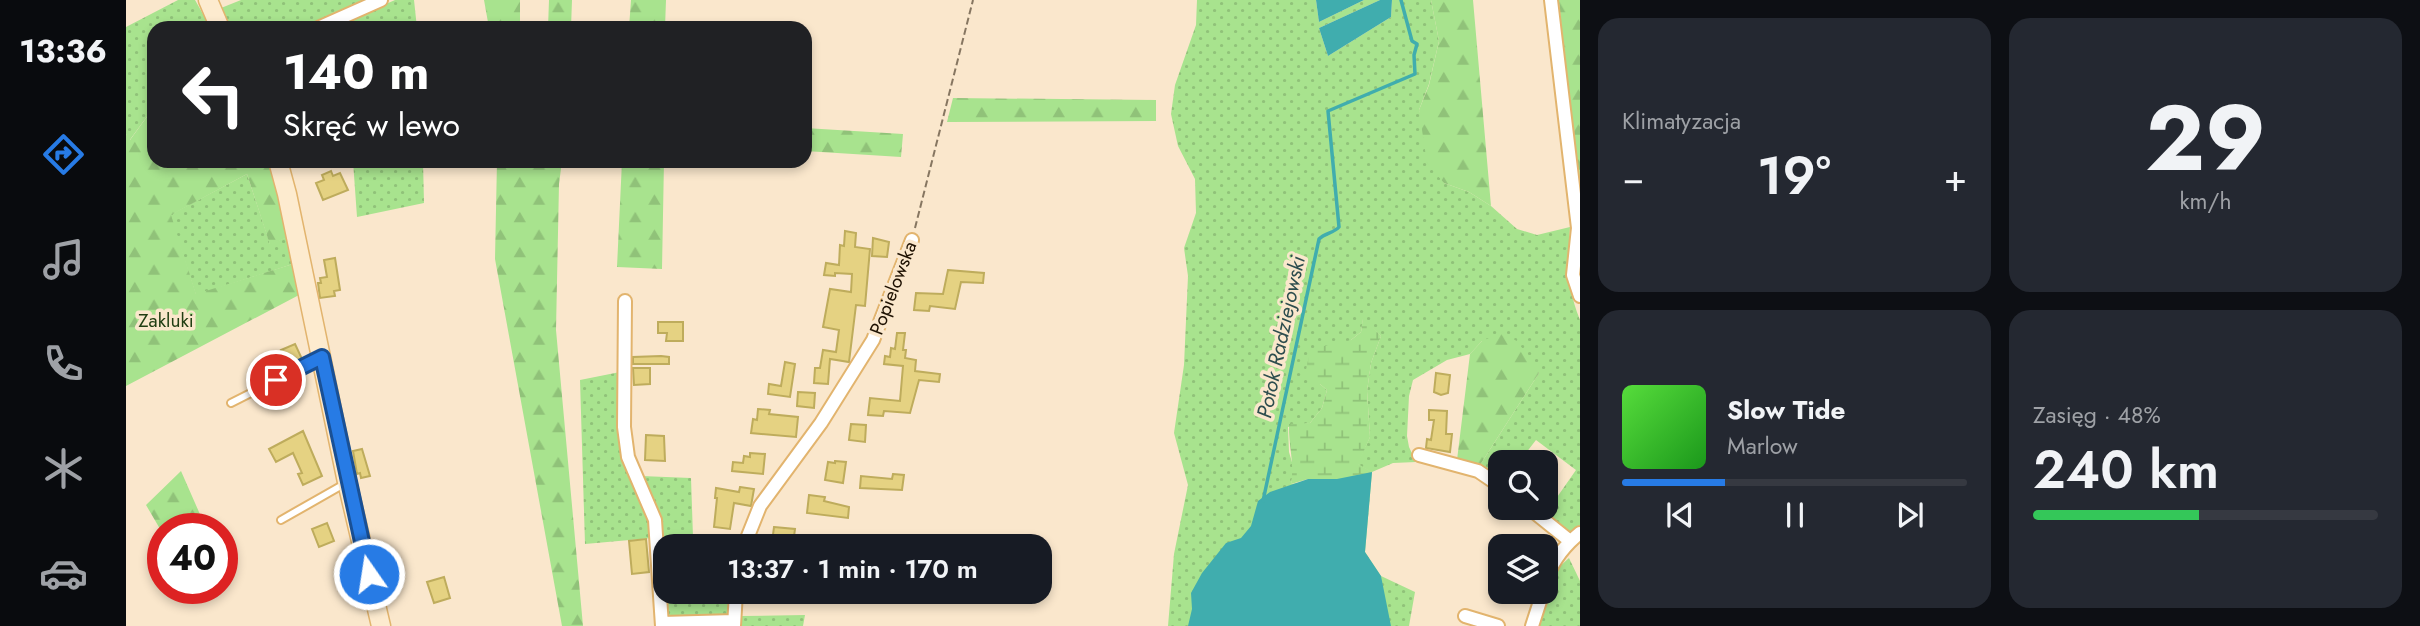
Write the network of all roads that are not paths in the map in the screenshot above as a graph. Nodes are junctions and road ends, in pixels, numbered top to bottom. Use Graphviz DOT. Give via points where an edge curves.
graph roads {
  1 [pos="208,0"];
  2 [pos="380,0"];
  3 [pos="1551,0"];
  4 [pos="217,21"];
  5 [pos="334,21"];
  6 [pos="280,168"];
  7 [pos="912,240"];
  8 [pos="1580,296"];
  9 [pos="625,301"];
  10 [pos="322,357"];
  11 [pos="231,403"];
  12 [pos="1419,455"];
  13 [pos="1488,478"];
  14 [pos="347,482"];
  15 [pos="281,520"];
  16 [pos="1548,520"];
  17 [pos="749,534"];
  18 [pos="1575,537"];
  19 [pos="1558,557"];
  20 [pos="735,604"];
  21 [pos="1539,604"];
  22 [pos="1465,616"];
  23 [pos="734,623"];
  24 [pos="662,625"];
  25 [pos="381,626"];
  26 [pos="1498,626"];
  27 [pos="1532,626"];
  1 -- 4 [label="street"];
  2 -- 5 [label="street"];
  3 -- 8 [label="street" via="1578,228 1573,275"];
  6 -- 10 [label="street"];
  7 -- 17 [label="street, Popielowska" via="873,340 821,423 760,506"];
  9 -- 24 [label="street" via="624,427 628,457 655,520"];
  10 -- 11 [label="lane"];
  10 -- 14 [label="street"];
  12 -- 13 [label="street"];
  14 -- 15 [label="lane"];
  14 -- 25 [label="street"];
  16 -- 18 [label="street"];
  18 -- 19 [label="street"];
  20 -- 23 [label="street"];
  21 -- 27 [label="street"];
  22 -- 26 [label="street"];
  23 -- 24 [label="street"];
}
